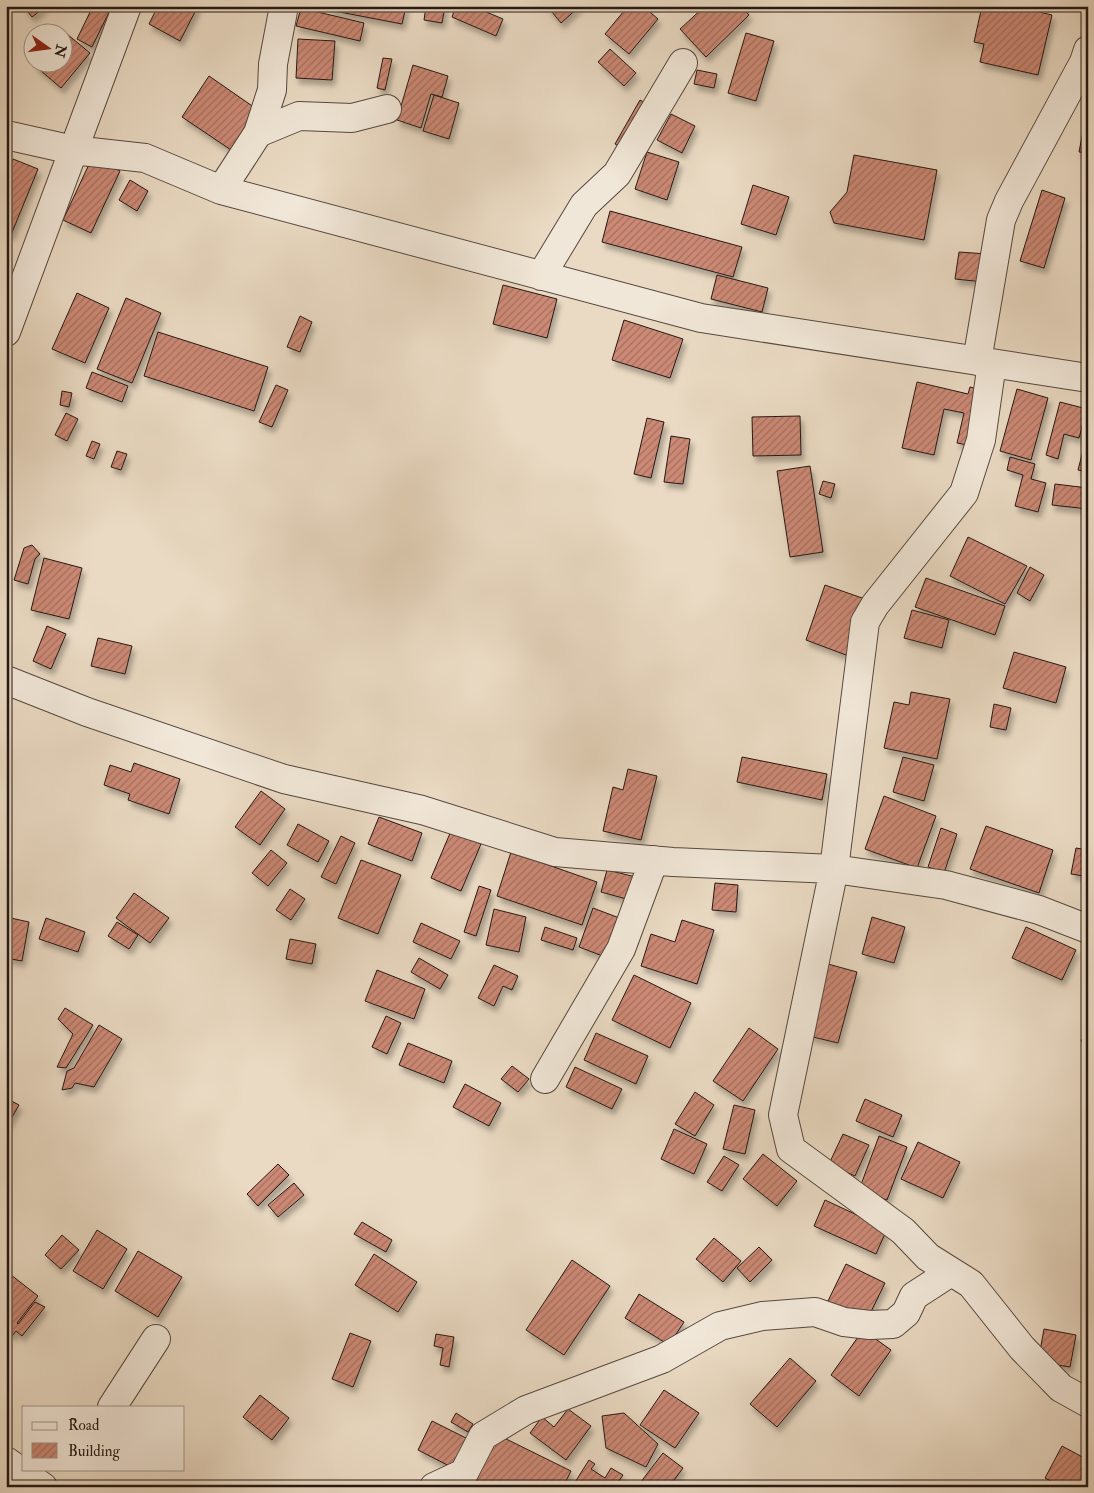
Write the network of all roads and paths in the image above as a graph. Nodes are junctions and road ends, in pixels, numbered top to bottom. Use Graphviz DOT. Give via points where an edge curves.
graph roads {
  1 [pos="127,6"];
  2 [pos="284,6"];
  3 [pos="1088,50"];
  4 [pos="683,63"];
  5 [pos="272,90"];
  6 [pos="387,109"];
  7 [pos="299,116"];
  8 [pos="258,133"];
  9 [pos="6,135"];
  10 [pos="73,150"];
  11 [pos="222,190"];
  12 [pos="541,276"];
  13 [pos="6,332"];
  14 [pos="985,362"];
  15 [pos="1088,378"];
  16 [pos="6,680"];
  17 [pos="654,860"];
  18 [pos="834,869"];
  19 [pos="1088,929"];
  20 [pos="545,1079"];
  21 [pos="951,1272"];
  22 [pos="156,1339"];
  23 [pos="1088,1403"];
  24 [pos="113,1406"];
  25 [pos="6,1461"];
  26 [pos="22,1470"];
  27 [pos="23,1470"];
  28 [pos="38,1478"];
  29 [pos="434,1487"];
  1 -- 10 [label="street"];
  2 -- 5 [label="street" via="273,64"];
  3 -- 14 [label="street" via="1001,220"];
  4 -- 12 [label="street" via="617,174 584,205"];
  5 -- 7 [label="street"];
  5 -- 8 [label="street"];
  6 -- 7 [label="street" via="352,118"];
  7 -- 8 [label="street"];
  8 -- 11 [label="street"];
  9 -- 10 [label="street"];
  10 -- 11 [label="street" via="145,158"];
  10 -- 13 [label="street"];
  11 -- 12 [label="street"];
  12 -- 14 [label="street" via="701,318"];
  14 -- 15 [label="street"];
  14 -- 18 [label="street" via="981,440 964,493 865,622"];
  16 -- 17 [label="street" via="87,712 284,779 422,810 556,852"];
  17 -- 18 [label="street"];
  17 -- 20 [label="street" via="621,948"];
  18 -- 19 [label="street" via="946,885 1039,910"];
  18 -- 21 [label="street" via="783,1115 791,1149 903,1231 928,1257"];
  21 -- 23 [label="street" via="971,1284 1022,1348 1061,1388"];
  21 -- 29 [label="street" via="914,1296 906,1313 893,1324 844,1322 815,1312 762,1316 720,1326 662,1359 526,1410 483,1436 464,1473"];
  22 -- 24 [label="street"];
  25 -- 26 [label="street"];
  27 -- 28 [label="street"];
}
